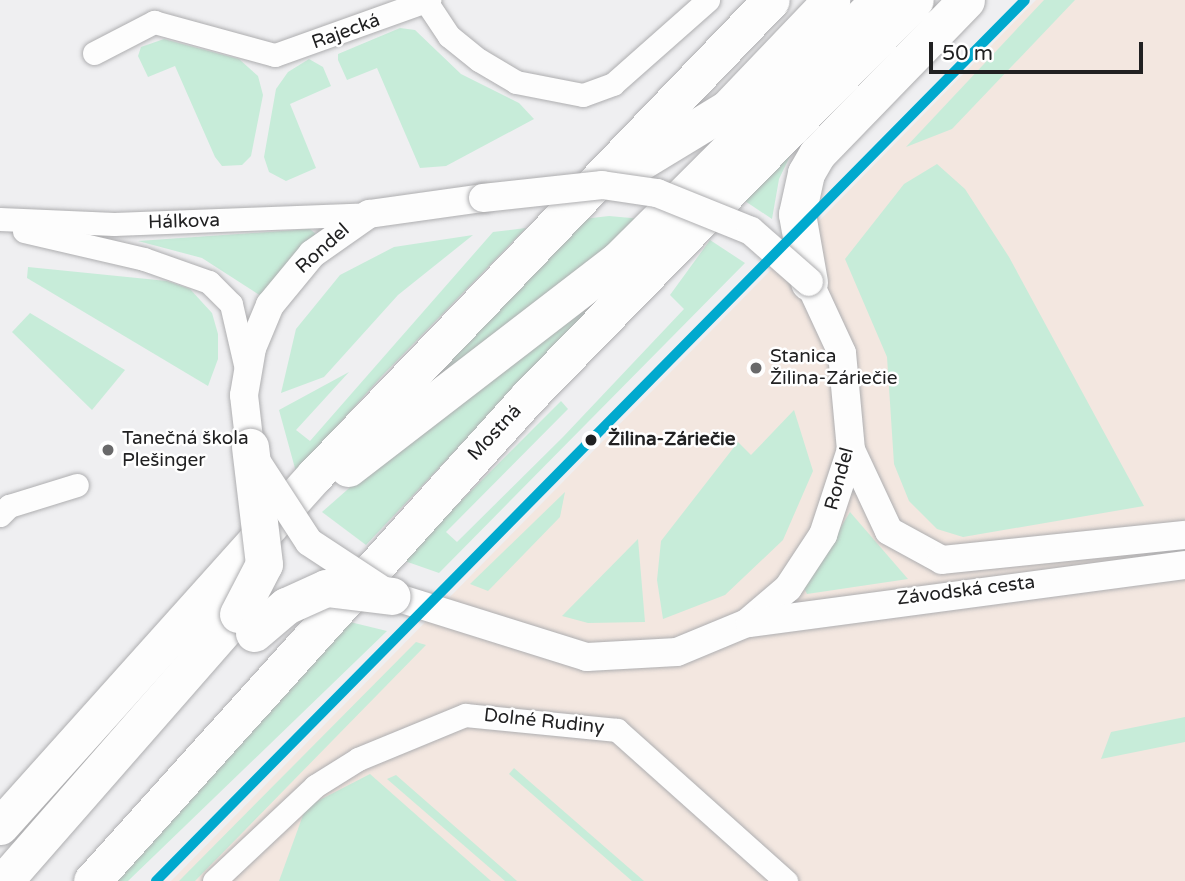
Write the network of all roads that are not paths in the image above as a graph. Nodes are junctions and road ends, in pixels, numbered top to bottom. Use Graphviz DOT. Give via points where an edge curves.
graph roads {
  1 [pos="708,0"];
  2 [pos="771,0"];
  3 [pos="879,0"];
  4 [pos="915,0"];
  5 [pos="966,0"];
  6 [pos="427,1"];
  7 [pos="827,5"];
  8 [pos="94,53"];
  9 [pos="602,185"];
  10 [pos="369,214"];
  11 [pos="0,219"];
  12 [pos="0,225"];
  13 [pos="809,282"];
  14 [pos="246,369"];
  15 [pos="250,447"];
  16 [pos="851,450"];
  17 [pos="77,485"];
  18 [pos="0,515"];
  19 [pos="1185,535"];
  20 [pos="236,564"];
  21 [pos="1185,565"];
  22 [pos="393,596"];
  23 [pos="737,629"];
  24 [pos="171,708"];
  25 [pos="0,826"];
  26 [pos="4,881"];
  27 [pos="35,881"];
  28 [pos="92,881"];
  29 [pos="214,881"];
  30 [pos="786,881"];
  1 -- 6 [label="street, Rajecká" via="613,84 583,95 529,86 479,60 449,36"];
  2 -- 20 [label="main road"];
  3 -- 20 [label="main road" via="618,260 363,454"];
  4 -- 28 [label="main road, Mostná" via="528,397"];
  5 -- 13 [label="main road" via="817,154 801,185 797,214"];
  6 -- 8 [label="street, Rajecká" via="275,55 154,22"];
  7 -- 9 [label="main road" via="727,109"];
  9 -- 10 [label="street, Rondel, bridge"];
  9 -- 13 [label="street, Rondel, bridge" via="657,193 714,213 767,242"];
  10 -- 11 [label="street, Hálkova" via="114,224"];
  10 -- 14 [label="street, Rondel" via="337,232 286,283 261,323"];
  12 -- 14 [label="street, Hálkova" via="201,278 231,304"];
  13 -- 16 [label="street, Rondel" via="845,364"];
  14 -- 15 [label="street, Rondel"];
  15 -- 22 [label="street, Rondel, bridge" via="270,490 309,542"];
  15 -- 24 [label="main road, bridge" via="262,573"];
  16 -- 19 [label="street, Závodská cesta" via="889,531 924,555 967,559"];
  16 -- 23 [label="street, Rondel" via="823,536 788,588"];
  17 -- 18 [label="street" via="9,506"];
  20 -- 25 [label="main road"];
  21 -- 23 [label="street, Závodská cesta"];
  22 -- 23 [label="street, Rondel" via="587,657 647,657"];
  22 -- 24 [label="main road, bridge" via="341,586 293,601"];
  24 -- 26 [label="main road"];
  24 -- 27 [label="main road"];
  29 -- 30 [label="street, Dolné Rudiny" via="315,786 368,754 465,715 617,730"];
}
